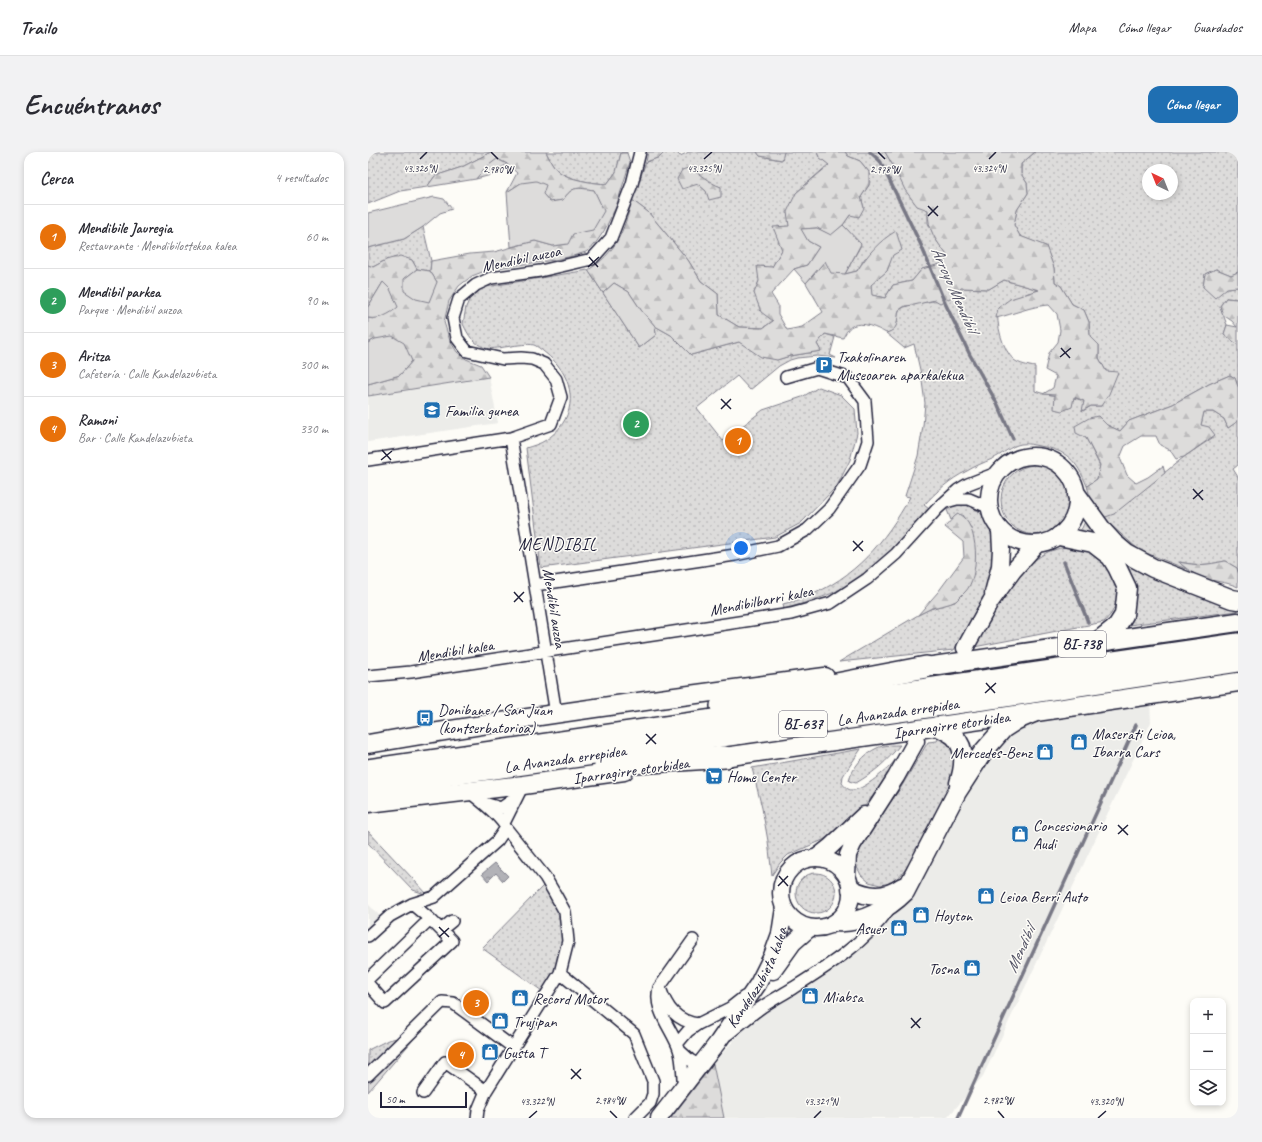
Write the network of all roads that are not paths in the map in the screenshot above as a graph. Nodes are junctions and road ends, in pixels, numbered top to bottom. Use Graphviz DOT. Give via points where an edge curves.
graph roads {
  1 [pos="640,152"];
  2 [pos="786,377"];
  3 [pos="511,438"];
  4 [pos="368,460"];
  5 [pos="999,472"];
  6 [pos="1078,495"];
  7 [pos="945,502"];
  8 [pos="990,508"];
  9 [pos="1000,530"];
  10 [pos="1059,536"];
  11 [pos="1037,544"];
  12 [pos="535,585"];
  13 [pos="1238,600"];
  14 [pos="991,601"];
  15 [pos="1238,622"];
  16 [pos="1097,641"];
  17 [pos="1238,644"];
  18 [pos="965,648"];
  19 [pos="546,652"];
  20 [pos="1238,661"];
  21 [pos="926,667"];
  22 [pos="1238,672"];
  23 [pos="368,676"];
  24 [pos="1238,682"];
  25 [pos="1019,694"];
  26 [pos="1036,712"];
  27 [pos="556,714"];
  28 [pos="937,726"];
  29 [pos="916,741"];
  30 [pos="368,744"];
  31 [pos="460,757"];
  32 [pos="725,757"];
  33 [pos="368,770"];
  34 [pos="431,777"];
  35 [pos="896,777"];
  36 [pos="368,786"];
  37 [pos="468,791"];
  38 [pos="520,791"];
  39 [pos="957,792"];
  40 [pos="368,803"];
  41 [pos="483,803"];
  42 [pos="505,826"];
  43 [pos="816,858"];
  44 [pos="911,880"];
  45 [pos="849,882"];
  46 [pos="895,901"];
  47 [pos="412,904"];
  48 [pos="784,908"];
  49 [pos="430,919"];
  50 [pos="452,921"];
  51 [pos="837,922"];
  52 [pos="810,928"];
  53 [pos="441,930"];
  54 [pos="368,936"];
  55 [pos="693,940"];
  56 [pos="560,973"];
  57 [pos="368,979"];
  58 [pos="368,984"];
  59 [pos="758,984"];
  60 [pos="659,988"];
  61 [pos="698,1024"];
  62 [pos="718,1042"];
  63 [pos="514,1048"];
  64 [pos="679,1048"];
  65 [pos="700,1066"];
  66 [pos="368,1075"];
  67 [pos="684,1087"];
  68 [pos="486,1091"];
  69 [pos="423,1093"];
  70 [pos="477,1118"];
  71 [pos="635,1118"];
  72 [pos="659,1118"];
  1 -- 3 [label="street, Mendibil auzoa" via="632,184 611,238 592,259 540,271 491,278 476,285 459,299 453,318 457,338 467,351 503,359 532,359 544,364 556,379 561,397 551,424"];
  2 -- 12 [label="street" via="817,368 848,378 865,401 868,441 860,465 829,509 807,530 778,546 735,555"];
  3 -- 4 [label="street"];
  3 -- 12 [label="street, Mendibil auzoa"];
  5 -- 6 [label="street" via="1010,462 1023,457 1038,456 1052,460 1064,468 1073,480"];
  5 -- 7 [label="street, Mendibilbarri kalea" via="968,484"];
  5 -- 8 [label="street" via="993,483"];
  6 -- 10 [label="street" via="1074,518"];
  6 -- 13 [label="main road" via="1103,531 1127,554 1153,568"];
  7 -- 8 [label="street" via="969,499"];
  7 -- 19 [label="street, Mendibilbarri kalea" via="896,554 867,579 831,602 791,614"];
  8 -- 9 [label="street"];
  9 -- 11 [label="street" via="1023,543"];
  9 -- 14 [label="street" via="1000,566"];
  10 -- 11 [label="street"];
  10 -- 16 [label="main road" via="1093,543 1111,557 1127,588 1124,615 1117,626"];
  11 -- 14 [label="street"];
  12 -- 19 [label="street, Mendibil auzoa"];
  14 -- 18 [label="street"];
  15 -- 16 [label="main road, BI-738"];
  16 -- 21 [label="main road, BI-738"];
  17 -- 31 [label="highway, La Avanzada errepidea / BI-637"];
  19 -- 23 [label="street, Mendibil kalea"];
  19 -- 27 [label="street, Mendibil auzoa"];
  20 -- 25 [label="highway, La Avanzada errepidea / BI-637"];
  21 -- 27 [label="main road" via="824,677"];
  21 -- 31 [label="highway" via="545,736"];
  22 -- 25 [label="highway"];
  24 -- 26 [label="main road"];
  25 -- 34 [label="highway, La Avanzada errepidea / BI-637"];
  26 -- 28 [label="main road, Iparragirre etorbidea"];
  26 -- 39 [label="main road" via="1003,729 983,752"];
  27 -- 30 [label="main road"];
  28 -- 32 [label="main road, Iparragirre etorbidea"];
  28 -- 39 [label="main road" via="954,736 962,749 964,762"];
  29 -- 35 [label="street"];
  31 -- 33 [label="highway, La Avanzada errepidea / BI-637"];
  32 -- 34 [label="highway"];
  32 -- 38 [label="main road, Iparragirre etorbidea"];
  34 -- 36 [label="highway, La Avanzada errepidea / BI-637"];
  35 -- 43 [label="street" via="857,822"];
  35 -- 45 [label="street" via="853,844 848,856"];
  37 -- 38 [label="main road, Iparragirre etorbidea"];
  37 -- 40 [label="main road, Iparragirre etorbidea"];
  37 -- 41 [label="street"];
  38 -- 41 [label="street" via="501,808"];
  38 -- 42 [label="street"];
  39 -- 44 [label="main road"];
  41 -- 42 [label="street"];
  42 -- 47 [label="street" via="497,841 434,897"];
  42 -- 56 [label="street" via="545,877 565,912 568,941"];
  43 -- 45 [label="street" via="824,858 837,864 843,869"];
  43 -- 48 [label="street" via="801,861 784,877 781,892"];
  44 -- 45 [label="main road" via="900,888 880,896 867,895"];
  44 -- 46 [label="main road" via="905,892"];
  45 -- 51 [label="street" via="850,904"];
  46 -- 51 [label="main road" via="865,918"];
  46 -- 62 [label="street" via="881,920 852,948 760,1008"];
  47 -- 49 [label="street"];
  47 -- 54 [label="street" via="390,916"];
  48 -- 52 [label="street" via="794,921"];
  48 -- 59 [label="street, Kandelazubieta kalea" via="780,934"];
  49 -- 53 [label="street"];
  49 -- 57 [label="street"];
  50 -- 53 [label="street"];
  51 -- 52 [label="street" via="824,928"];
  52 -- 62 [label="street, Kandelazubieta kalea" via="793,943 748,1010"];
  53 -- 58 [label="street" via="452,941 385,1003"];
  55 -- 60 [label="street"];
  56 -- 63 [label="street"];
  56 -- 71 [label="street" via="634,1034 653,1082 650,1103"];
  59 -- 61 [label="street" via="730,1008"];
  59 -- 62 [label="street, Kandelazubieta kalea"];
  60 -- 61 [label="street" via="667,1004 678,1017"];
  60 -- 64 [label="street" via="657,995 663,1018"];
  61 -- 64 [label="street" via="688,1031"];
  62 -- 65 [label="street, Kandelazubieta kalea"];
  63 -- 66 [label="street" via="453,1003 442,1002"];
  63 -- 68 [label="street"];
  64 -- 65 [label="street"];
  64 -- 67 [label="street"];
  65 -- 67 [label="street, Kandelazubieta kalea"];
  67 -- 72 [label="street, Kandelazubieta kalea"];
  68 -- 69 [label="street" via="445,1062"];
  68 -- 70 [label="street"];
}
